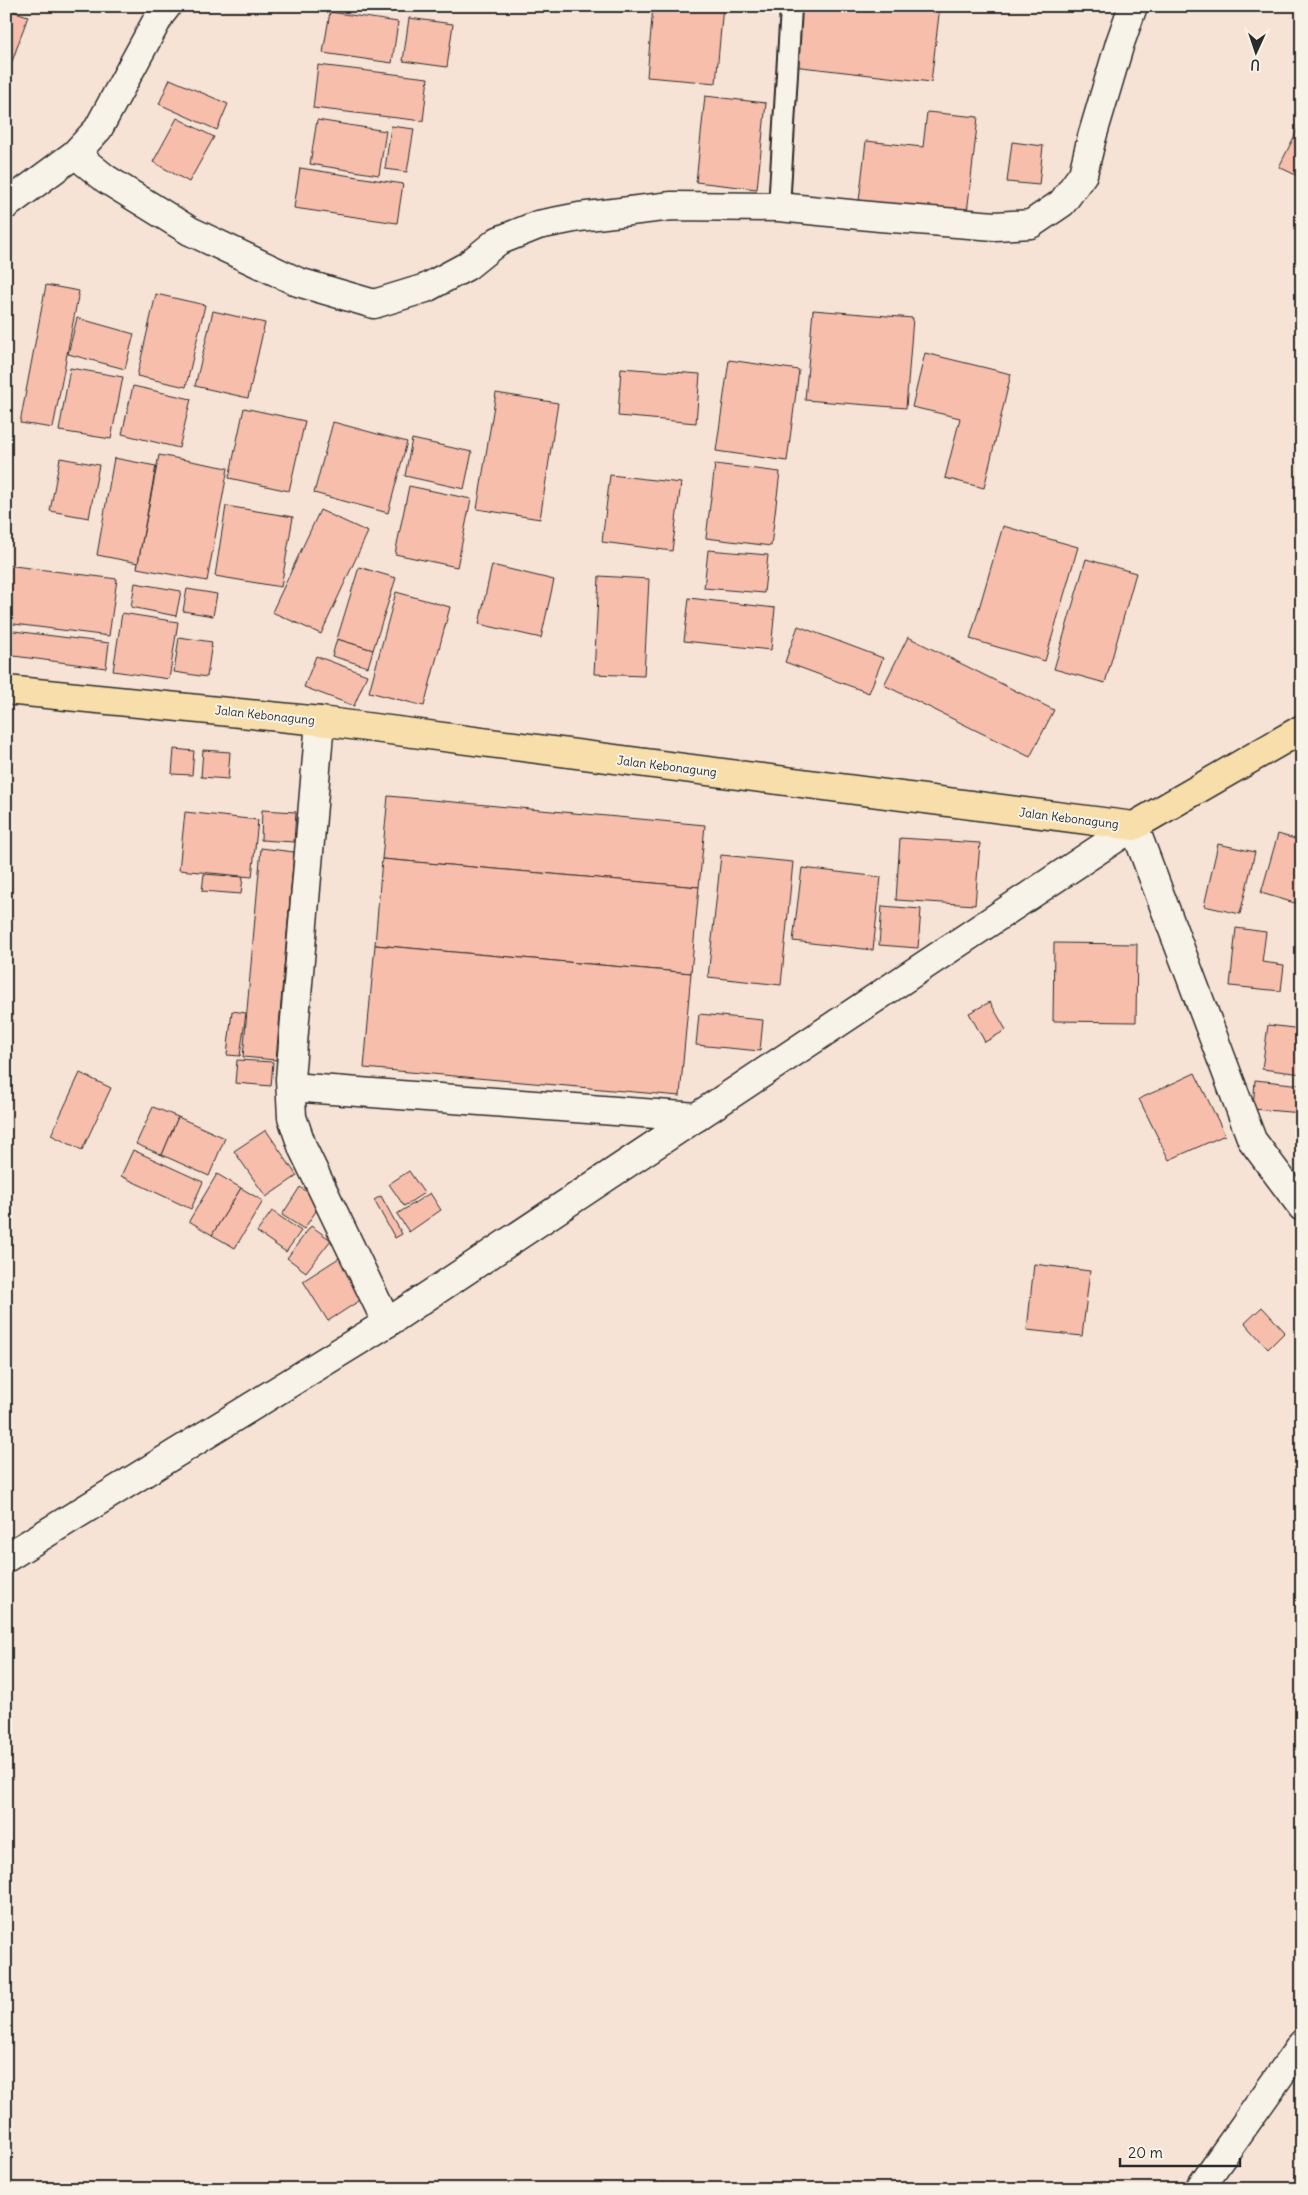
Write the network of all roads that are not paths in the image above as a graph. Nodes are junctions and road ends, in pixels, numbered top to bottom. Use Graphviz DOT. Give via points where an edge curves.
graph roads {
  1 [pos="167,6"];
  2 [pos="1134,6"];
  3 [pos="791,8"];
  4 [pos="75,154"];
  5 [pos="6,206"];
  6 [pos="779,207"];
  7 [pos="6,690"];
  8 [pos="320,721"];
  9 [pos="1302,729"];
  10 [pos="1134,826"];
  11 [pos="291,1087"];
  12 [pos="697,1117"];
  13 [pos="1302,1207"];
  14 [pos="388,1322"];
  15 [pos="6,1558"];
  16 [pos="1302,2044"];
  17 [pos="1199,2189"];
  1 -- 4 [label="street" via="98,130"];
  2 -- 6 [label="street" via="1120,43 1083,174 1062,203 1031,224 986,225"];
  3 -- 6 [label="lane"];
  4 -- 5 [label="street"];
  4 -- 6 [label="street" via="106,179 190,231 298,282 374,304 426,288 467,266 498,241 538,225 672,206"];
  7 -- 8 [label="main road, Jalan Kebonagung"];
  8 -- 10 [label="main road, Jalan Kebonagung"];
  8 -- 11 [label="street"];
  9 -- 10 [label="main road, Jalan Kebonagung"];
  10 -- 12 [label="street"];
  10 -- 13 [label="street" via="1252,1140"];
  11 -- 12 [label="street"];
  11 -- 14 [label="street" via="292,1117 303,1148"];
  12 -- 14 [label="street"];
  14 -- 15 [label="street"];
  16 -- 17 [label="street"];
}
